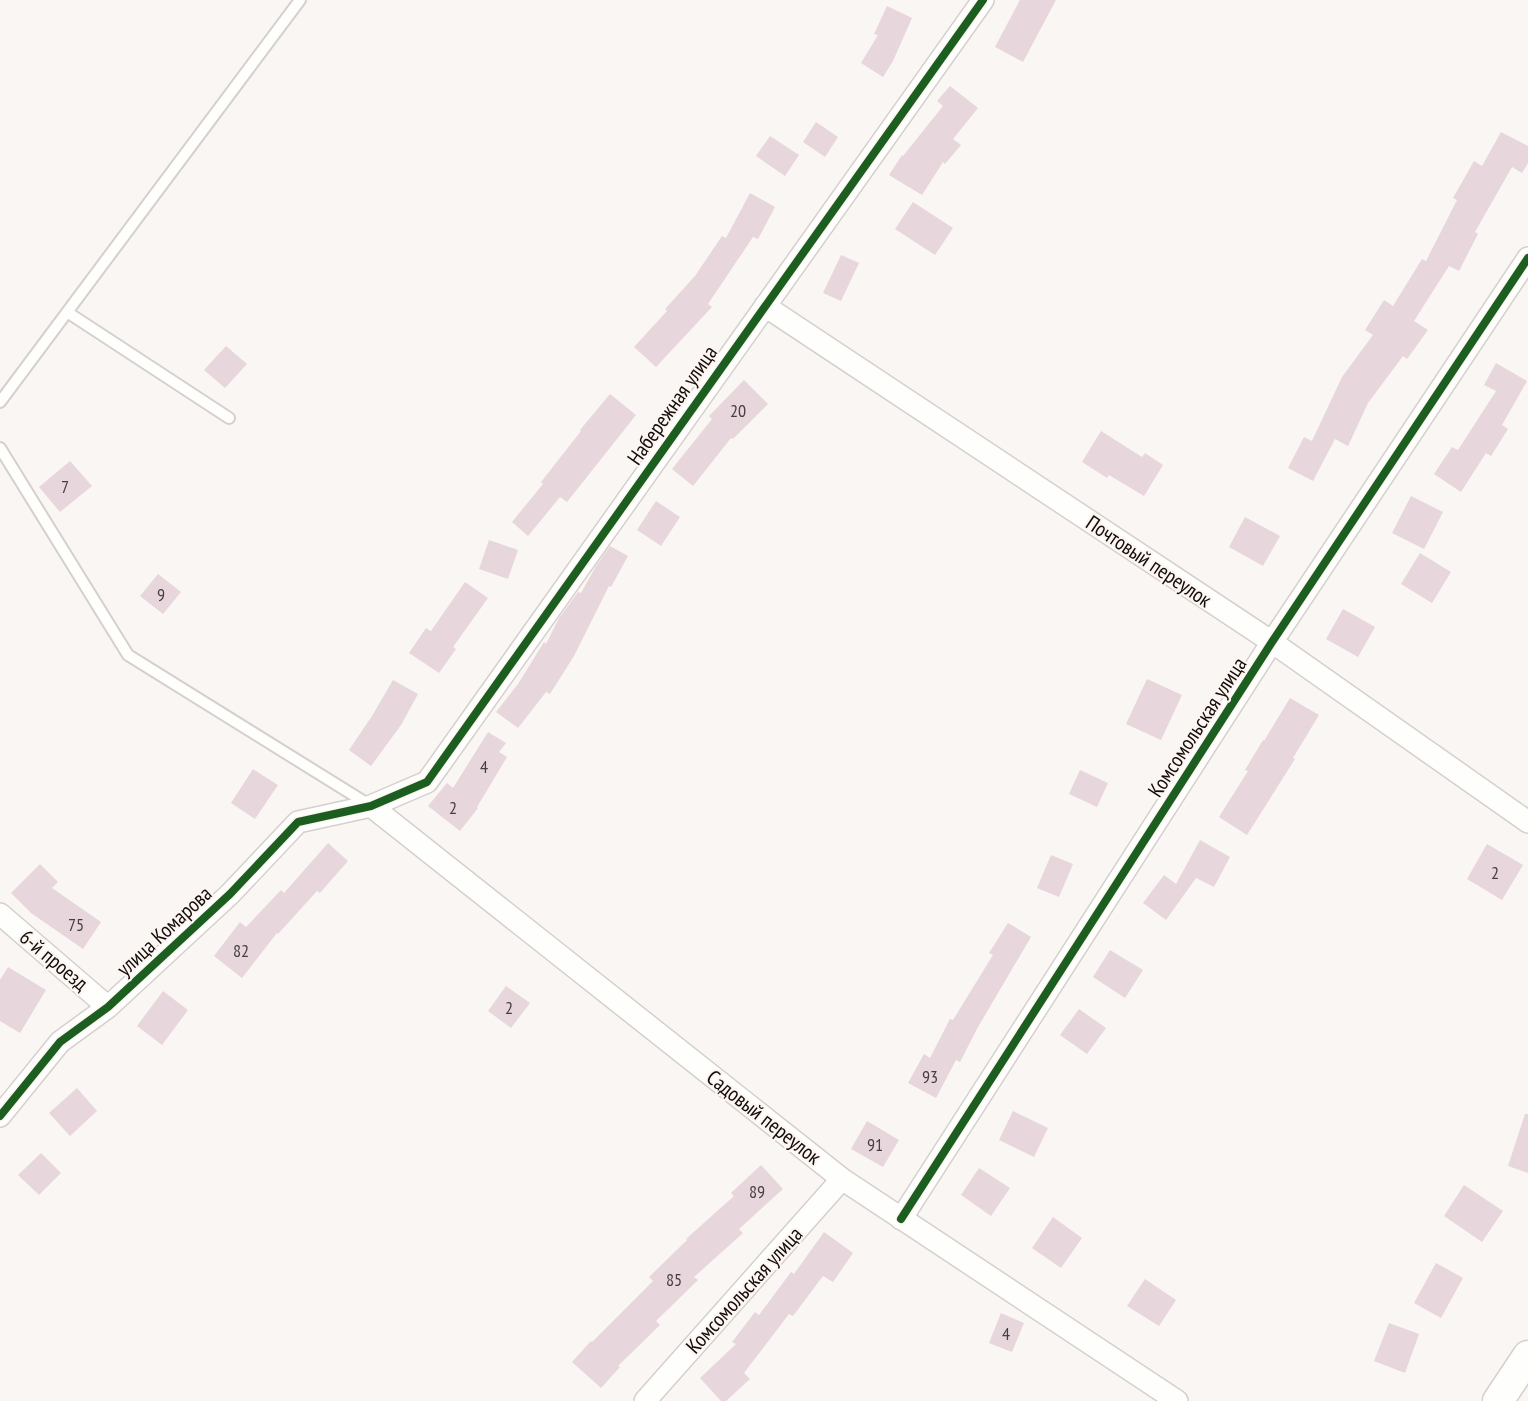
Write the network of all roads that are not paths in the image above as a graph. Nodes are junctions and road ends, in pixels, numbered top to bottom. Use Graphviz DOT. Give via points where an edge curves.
graph roads {
  1 [pos="300,0"];
  2 [pos="982,0"];
  3 [pos="1528,258"];
  4 [pos="765,306"];
  5 [pos="67,312"];
  6 [pos="0,402"];
  7 [pos="229,418"];
  8 [pos="0,448"];
  9 [pos="1272,642"];
  10 [pos="371,806"];
  11 [pos="1528,822"];
  12 [pos="0,914"];
  13 [pos="108,1006"];
  14 [pos="0,1116"];
  15 [pos="842,1179"];
  16 [pos="901,1219"];
  17 [pos="1528,1356"];
  18 [pos="645,1401"];
  19 [pos="1177,1401"];
  20 [pos="1497,1401"];
  1 -- 5 [label="lane"];
  2 -- 4 [label="street, Набережная улица"];
  3 -- 9 [label="street, Комсомольская улица"];
  4 -- 9 [label="street, Почтовый переулок"];
  4 -- 10 [label="street, Набережная улица" via="427,782"];
  5 -- 6 [label="lane"];
  5 -- 7 [label="lane"];
  8 -- 10 [label="lane" via="128,655"];
  9 -- 11 [label="street, Почтовый переулок"];
  9 -- 16 [label="street, Комсомольская улица"];
  10 -- 13 [label="street, улица Комарова" via="298,822 230,894"];
  10 -- 15 [label="street, Садовый переулок"];
  12 -- 13 [label="street, 6-й проезд"];
  13 -- 14 [label="street, улица Комарова" via="60,1042"];
  15 -- 16 [label="street, Садовый переулок"];
  15 -- 18 [label="street, Комсомольская улица"];
  16 -- 19 [label="street, Садовый переулок"];
  17 -- 20 [label="street"];
}
